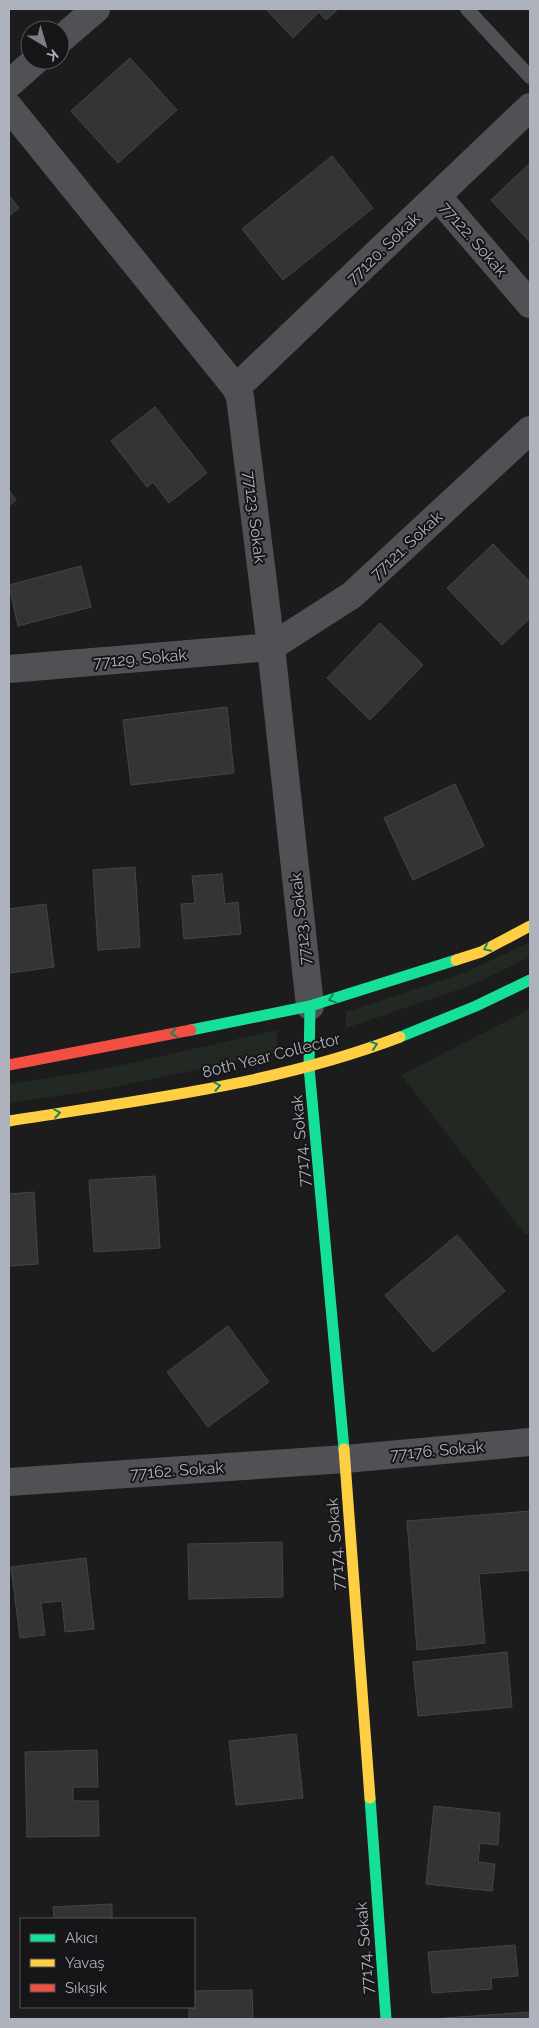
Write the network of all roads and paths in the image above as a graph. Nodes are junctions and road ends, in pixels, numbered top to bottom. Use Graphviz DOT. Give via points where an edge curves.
graph roads {
  1 [pos="96,9"];
  2 [pos="467,9"];
  3 [pos="70,31"];
  4 [pos="25,70"];
  5 [pos="530,77"];
  6 [pos="9,84"];
  7 [pos="9,106"];
  8 [pos="530,107"];
  9 [pos="438,196"];
  10 [pos="530,304"];
  11 [pos="236,388"];
  12 [pos="530,430"];
  13 [pos="271,647"];
  14 [pos="9,669"];
  15 [pos="530,926"];
  16 [pos="530,980"];
  17 [pos="310,1006"];
  18 [pos="9,1065"];
  19 [pos="308,1066"];
  20 [pos="9,1121"];
  21 [pos="530,1442"];
  22 [pos="345,1459"];
  23 [pos="9,1482"];
  24 [pos="386,2019"];
  1 -- 3 [label="street"];
  2 -- 5 [label="lane"];
  4 -- 6 [label="street"];
  7 -- 11 [label="street, 77123. Sokak"];
  8 -- 9 [label="street, 77120. Sokak"];
  9 -- 10 [label="street, 77122. Sokak"];
  9 -- 11 [label="street, 77120. Sokak"];
  11 -- 13 [label="street, 77123. Sokak" via="240,397"];
  12 -- 13 [label="street, 77121. Sokak" via="352,595"];
  13 -- 14 [label="street, 77129. Sokak"];
  13 -- 17 [label="street, 77123. Sokak"];
  15 -- 17 [label="main road, one-way" via="481,952"];
  19 -- 16 [label="main road, 80th Year Collector, one-way" via="401,1036 502,995"];
  17 -- 18 [label="main road, one-way"];
  17 -- 19 [label="main road, 77174. Sokak"];
  20 -- 19 [label="main road, 80th Year Collector, one-way" via="264,1078"];
  19 -- 22 [label="main road, 77174. Sokak"];
  21 -- 22 [label="street, 77176. Sokak"];
  22 -- 23 [label="street, 77162. Sokak"];
  22 -- 24 [label="main road, 77174. Sokak"];
}
